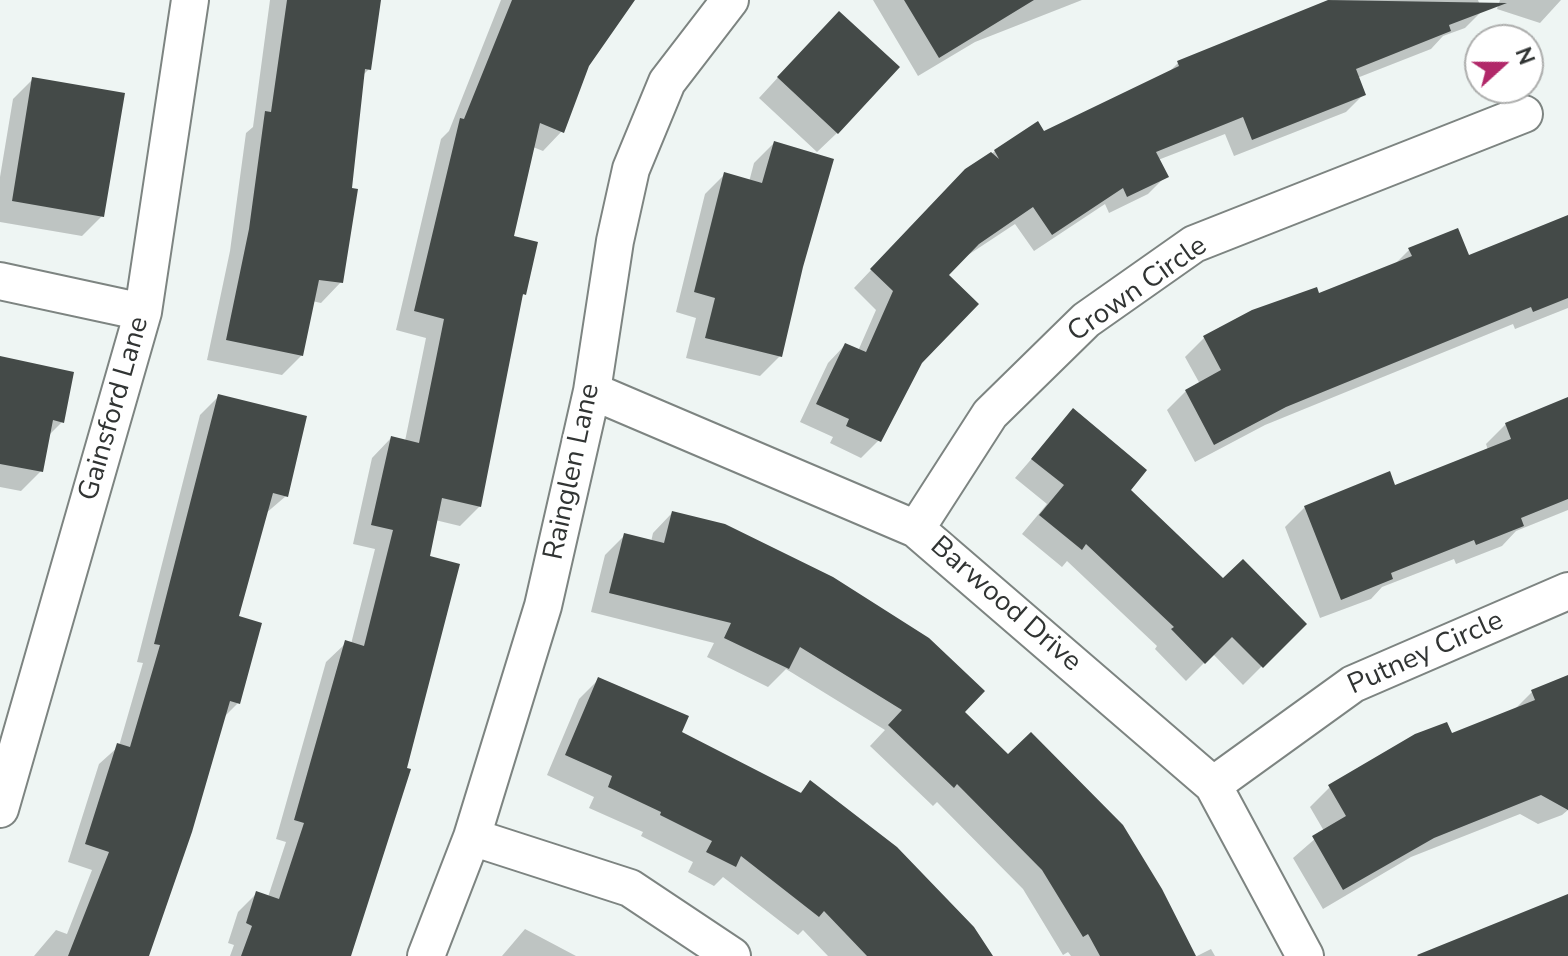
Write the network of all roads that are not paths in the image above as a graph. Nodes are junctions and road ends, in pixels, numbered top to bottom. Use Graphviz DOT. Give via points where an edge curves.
graph roads {
  1 [pos="190,0"];
  2 [pos="730,0"];
  3 [pos="1524,114"];
  4 [pos="0,281"];
  5 [pos="143,312"];
  6 [pos="592,391"];
  7 [pos="916,529"];
  8 [pos="1568,591"];
  9 [pos="1213,785"];
  10 [pos="2,799"];
  11 [pos="472,837"];
  12 [pos="426,956"];
  13 [pos="732,956"];
  14 [pos="1305,956"];
  1 -- 5 [label="street, Gainsford Lane"];
  2 -- 6 [label="street, Rainglen Lane" via="667,82 631,169"];
  3 -- 7 [label="street, Crown Circle" via="1194,244 1086,320 990,414"];
  4 -- 5 [label="street"];
  5 -- 10 [label="street, Gainsford Lane"];
  6 -- 7 [label="street, Barwood Drive"];
  6 -- 11 [label="street, Rainglen Lane" via="543,606"];
  7 -- 9 [label="street, Barwood Drive"];
  8 -- 9 [label="street, Putney Circle" via="1353,684"];
  9 -- 14 [label="street, Barwood Drive"];
  11 -- 12 [label="street, Rainglen Lane"];
  11 -- 13 [label="street" via="630,888"];
}
